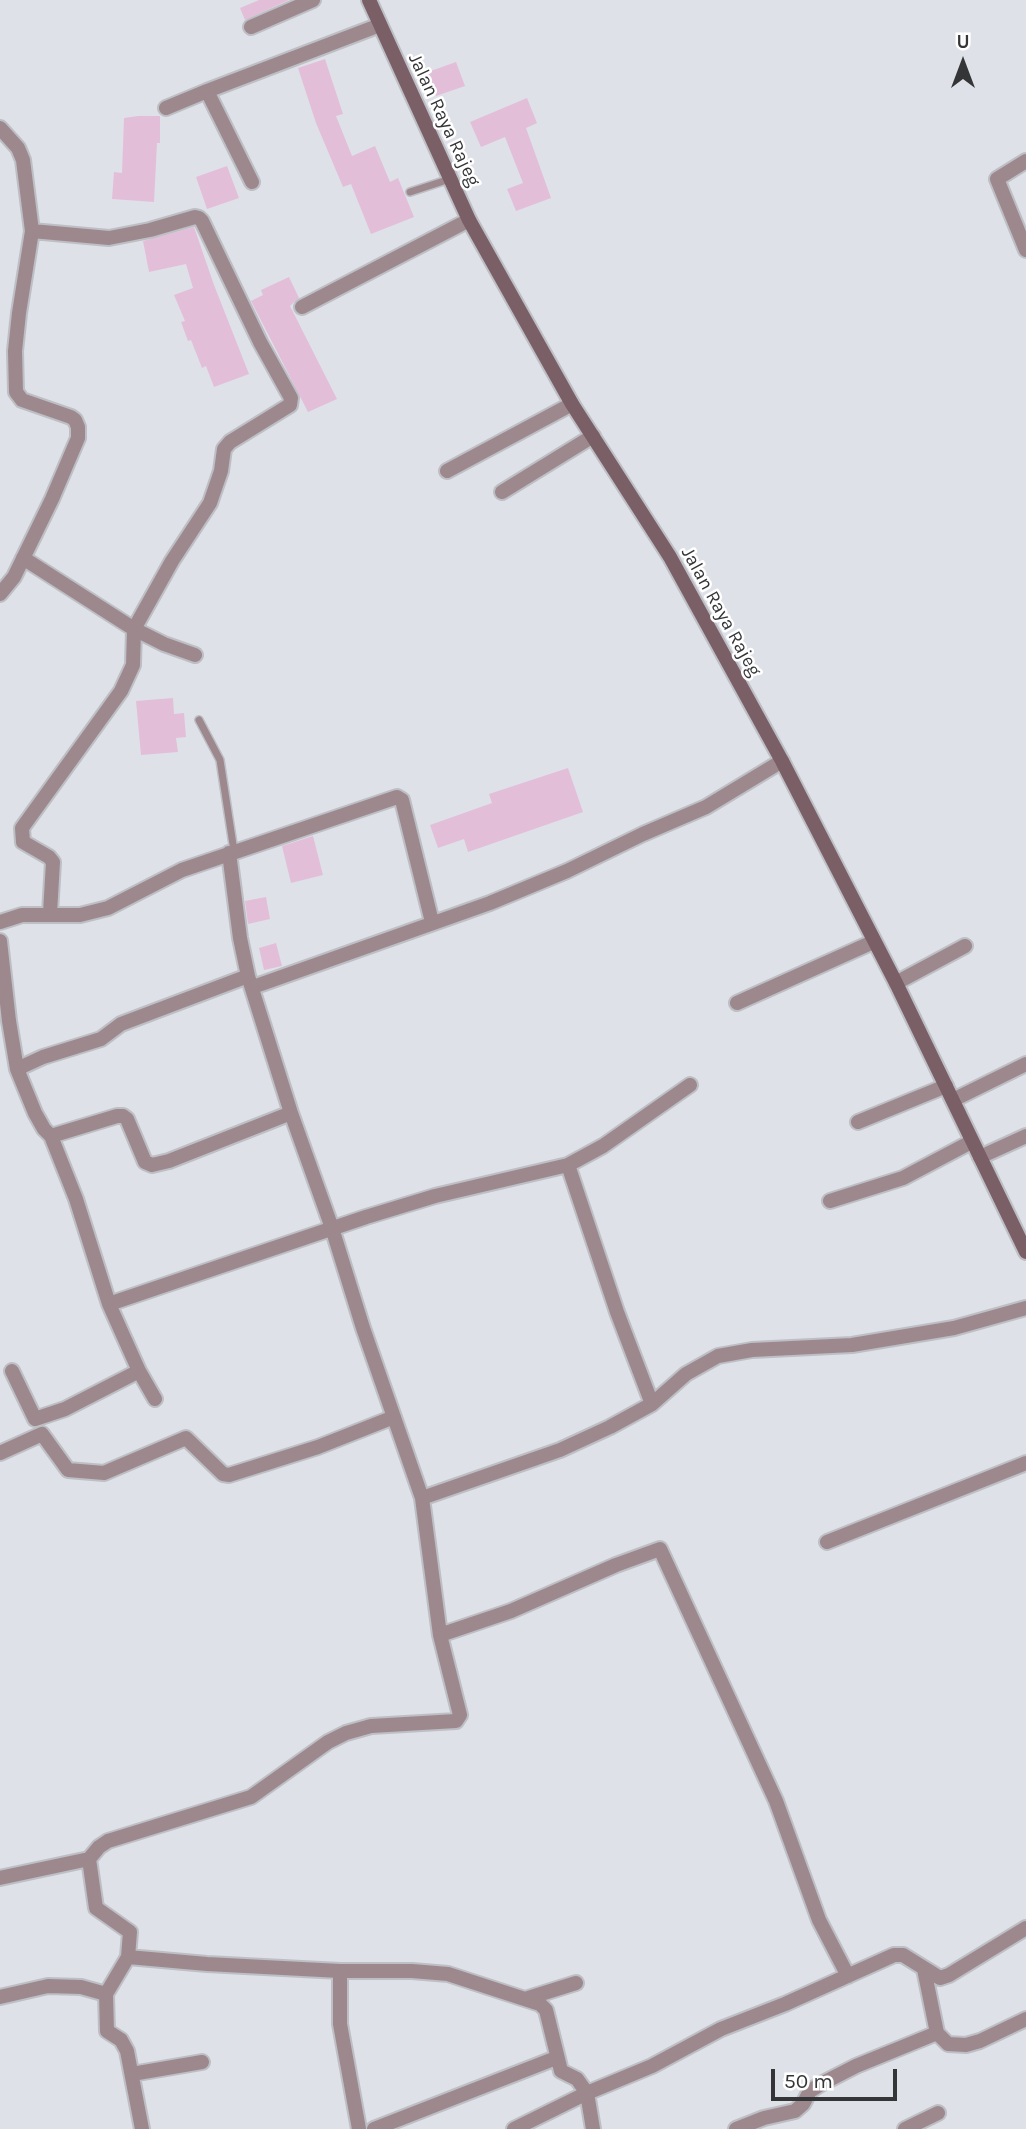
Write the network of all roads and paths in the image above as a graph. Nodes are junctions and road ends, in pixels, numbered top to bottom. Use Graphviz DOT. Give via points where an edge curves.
graph roads {
  1 [pos="313,0"];
  2 [pos="369,0"];
  3 [pos="380,25"];
  4 [pos="251,27"];
  5 [pos="208,91"];
  6 [pos="166,108"];
  7 [pos="0,128"];
  8 [pos="1026,161"];
  9 [pos="450,179"];
  10 [pos="252,182"];
  11 [pos="410,192"];
  12 [pos="469,220"];
  13 [pos="32,231"];
  14 [pos="1025,243"];
  15 [pos="302,307"];
  16 [pos="572,404"];
  17 [pos="593,436"];
  18 [pos="447,471"];
  19 [pos="502,492"];
  20 [pos="23,558"];
  21 [pos="0,594"];
  22 [pos="134,629"];
  23 [pos="195,655"];
  24 [pos="199,720"];
  25 [pos="782,761"];
  26 [pos="231,852"];
  27 [pos="50,913"];
  28 [pos="0,922"];
  29 [pos="432,922"];
  30 [pos="0,941"];
  31 [pos="873,942"];
  32 [pos="965,946"];
  33 [pos="251,981"];
  34 [pos="896,983"];
  35 [pos="737,1003"];
  36 [pos="1026,1064"];
  37 [pos="17,1069"];
  38 [pos="690,1085"];
  39 [pos="946,1086"];
  40 [pos="953,1100"];
  41 [pos="290,1113"];
  42 [pos="858,1122"];
  43 [pos="51,1136"];
  44 [pos="1026,1136"];
  45 [pos="971,1142"];
  46 [pos="980,1157"];
  47 [pos="568,1165"];
  48 [pos="830,1201"];
  49 [pos="332,1228"];
  50 [pos="1026,1252"];
  51 [pos="109,1304"];
  52 [pos="1026,1308"];
  53 [pos="12,1370"];
  54 [pos="139,1370"];
  55 [pos="155,1399"];
  56 [pos="652,1404"];
  57 [pos="394,1417"];
  58 [pos="35,1419"];
  59 [pos="42,1434"];
  60 [pos="0,1453"];
  61 [pos="1026,1464"];
  62 [pos="422,1498"];
  63 [pos="827,1542"];
  64 [pos="440,1635"];
  65 [pos="89,1859"];
  66 [pos="0,1878"];
  67 [pos="1026,1928"];
  68 [pos="128,1957"];
  69 [pos="924,1969"];
  70 [pos="340,1972"];
  71 [pos="848,1976"];
  72 [pos="576,1983"];
  73 [pos="106,1994"];
  74 [pos="0,1997"];
  75 [pos="525,1999"];
  76 [pos="1026,2019"];
  77 [pos="937,2033"];
  78 [pos="556,2058"];
  79 [pos="202,2062"];
  80 [pos="132,2074"];
  81 [pos="587,2094"];
  82 [pos="938,2113"];
  83 [pos="142,2129"];
  84 [pos="359,2129"];
  85 [pos="374,2129"];
  86 [pos="514,2129"];
  87 [pos="593,2129"];
  88 [pos="736,2129"];
  89 [pos="905,2129"];
  1 -- 4 [label="street"];
  2 -- 3 [label="main road, Jalan Raya Rajeg"];
  3 -- 5 [label="street"];
  3 -- 9 [label="main road, Jalan Raya Rajeg"];
  5 -- 6 [label="street"];
  5 -- 10 [label="street"];
  7 -- 13 [label="street" via="21,153"];
  8 -- 14 [label="street" via="997,179"];
  9 -- 11 [label="lane"];
  9 -- 12 [label="main road, Jalan Raya Rajeg"];
  12 -- 15 [label="street"];
  12 -- 16 [label="main road, Jalan Raya Rajeg"];
  13 -- 20 [label="street" via="15,351 16,392 22,400 75,420 78,438"];
  13 -- 22 [label="street" via="109,237 198,218 291,398 290,405 224,449 210,503"];
  16 -- 17 [label="main road, Jalan Raya Rajeg"];
  16 -- 18 [label="street"];
  17 -- 19 [label="street"];
  17 -- 25 [label="main road, Jalan Raya Rajeg" via="670,557"];
  20 -- 21 [label="street"];
  20 -- 22 [label="street"];
  22 -- 23 [label="street"];
  22 -- 27 [label="street" via="133,666 121,691 22,828 23,842 52,862"];
  24 -- 26 [label="lane" via="220,760"];
  25 -- 29 [label="street" via="706,807 567,871"];
  25 -- 31 [label="main road, Jalan Raya Rajeg"];
  26 -- 27 [label="street" via="182,870 108,908 80,915"];
  26 -- 29 [label="street" via="400,798"];
  26 -- 33 [label="street" via="240,938"];
  27 -- 28 [label="street"];
  29 -- 33 [label="street"];
  30 -- 37 [label="street"];
  31 -- 34 [label="main road, Jalan Raya Rajeg"];
  31 -- 35 [label="street"];
  32 -- 34 [label="street"];
  33 -- 37 [label="street" via="121,1024 101,1039"];
  33 -- 41 [label="street"];
  34 -- 39 [label="main road, Jalan Raya Rajeg"];
  36 -- 40 [label="street"];
  37 -- 43 [label="street"];
  38 -- 47 [label="street"];
  39 -- 40 [label="main road, Jalan Raya Rajeg"];
  39 -- 42 [label="street"];
  40 -- 45 [label="main road, Jalan Raya Rajeg"];
  41 -- 43 [label="street" via="152,1165 145,1162 123,1116"];
  41 -- 49 [label="street"];
  43 -- 51 [label="street"];
  44 -- 46 [label="street"];
  45 -- 46 [label="main road, Jalan Raya Rajeg"];
  45 -- 48 [label="street" via="903,1178"];
  46 -- 50 [label="main road, Jalan Raya Rajeg"];
  47 -- 49 [label="street" via="435,1196"];
  47 -- 56 [label="street"];
  49 -- 51 [label="street"];
  49 -- 57 [label="street"];
  51 -- 54 [label="street"];
  52 -- 56 [label="street" via="954,1328 852,1345 718,1356 686,1374"];
  53 -- 58 [label="street"];
  54 -- 55 [label="street"];
  54 -- 58 [label="street" via="65,1409"];
  56 -- 62 [label="street" via="560,1450"];
  57 -- 59 [label="street" via="229,1475 186,1437 104,1473 68,1470"];
  57 -- 62 [label="street"];
  58 -- 59 [label="street"];
  59 -- 60 [label="street"];
  61 -- 63 [label="street"];
  62 -- 64 [label="street"];
  64 -- 65 [label="street" via="460,1715 456,1721 371,1726 346,1733 251,1797 108,1841"];
  64 -- 71 [label="street" via="660,1549 776,1801 819,1920"];
  65 -- 66 [label="street"];
  65 -- 68 [label="street" via="96,1908 130,1932"];
  67 -- 69 [label="street" via="945,1977 940,1979"];
  68 -- 70 [label="street"];
  68 -- 73 [label="street"];
  69 -- 71 [label="street" via="898,1955"];
  69 -- 77 [label="street"];
  70 -- 75 [label="street" via="448,1974"];
  70 -- 84 [label="street" via="340,2024"];
  71 -- 81 [label="street" via="721,2029"];
  72 -- 75 [label="street"];
  73 -- 74 [label="street" via="81,1987 48,1986"];
  73 -- 80 [label="street" via="107,2031 121,2040"];
  75 -- 78 [label="street" via="546,2010"];
  76 -- 77 [label="street" via="966,2045 948,2043"];
  77 -- 88 [label="street" via="821,2084 795,2111"];
  78 -- 81 [label="street" via="561,2071 577,2079"];
  78 -- 85 [label="street"];
  79 -- 80 [label="street"];
  80 -- 83 [label="street"];
  81 -- 86 [label="street"];
  81 -- 87 [label="street"];
  82 -- 89 [label="street"];
}
